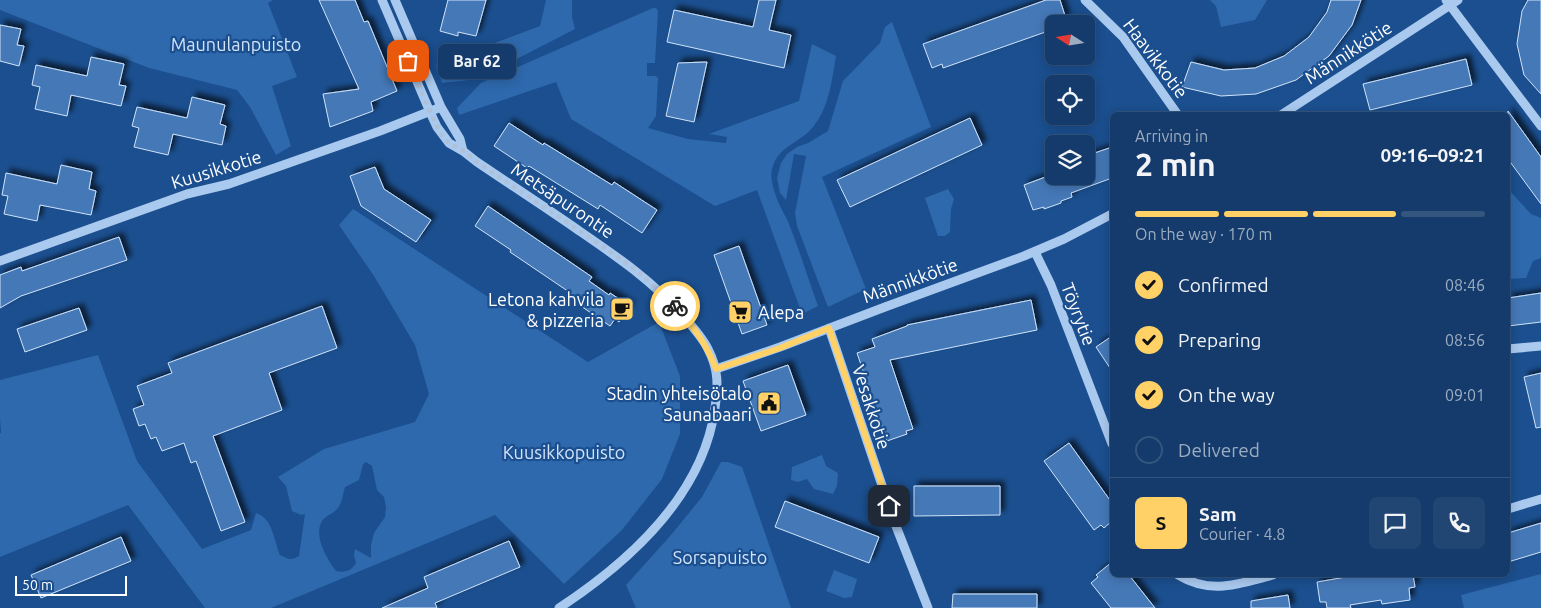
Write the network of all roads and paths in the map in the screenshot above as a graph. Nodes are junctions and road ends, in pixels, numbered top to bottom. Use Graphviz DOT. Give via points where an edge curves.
graph roads {
  1 [pos="382,0"];
  2 [pos="394,0"];
  3 [pos="1085,0"];
  4 [pos="1458,0"];
  5 [pos="1448,3"];
  6 [pos="441,107"];
  7 [pos="430,112"];
  8 [pos="1176,112"];
  9 [pos="1285,112"];
  10 [pos="1541,126"];
  11 [pos="464,151"];
  12 [pos="1110,215"];
  13 [pos="1035,252"];
  14 [pos="0,261"];
  15 [pos="829,328"];
  16 [pos="1541,346"];
  17 [pos="1510,349"];
  18 [pos="716,369"];
  19 [pos="1110,439"];
  20 [pos="1541,499"];
  21 [pos="1510,508"];
  22 [pos="1182,577"];
  23 [pos="1264,577"];
  24 [pos="559,608"];
  25 [pos="928,608"];
  1 -- 7 [label="street, Metsäpurontie"];
  2 -- 6 [label="street, Metsäpurontie"];
  3 -- 8 [label="street, Haavikkotie" via="1123,37"];
  4 -- 5 [label="street, Männikkötie"];
  5 -- 9 [label="street, Männikkötie"];
  5 -- 10 [label="street"];
  6 -- 7 [label="street, Kuusikkotie"];
  6 -- 11 [label="street, Metsäpurontie"];
  7 -- 11 [label="street, Metsäpurontie" via="449,143"];
  7 -- 14 [label="street, Kuusikkotie"];
  11 -- 18 [label="street, Metsäpurontie" via="614,254 656,287 694,329 708,349"];
  12 -- 13 [label="street, Männikkötie"];
  13 -- 15 [label="street, Männikkötie"];
  13 -- 19 [label="street, Töyrytie" via="1051,285"];
  15 -- 18 [label="street, Männikkötie"];
  15 -- 25 [label="street, Vesakkotie" via="882,487"];
  16 -- 17 [label="street"];
  18 -- 24 [label="street, Metsäpurontie" via="714,421 706,450 693,477 674,505 630,555"];
  20 -- 21 [label="street"];
  22 -- 23 [label="street" via="1199,585 1217,588"];
}
